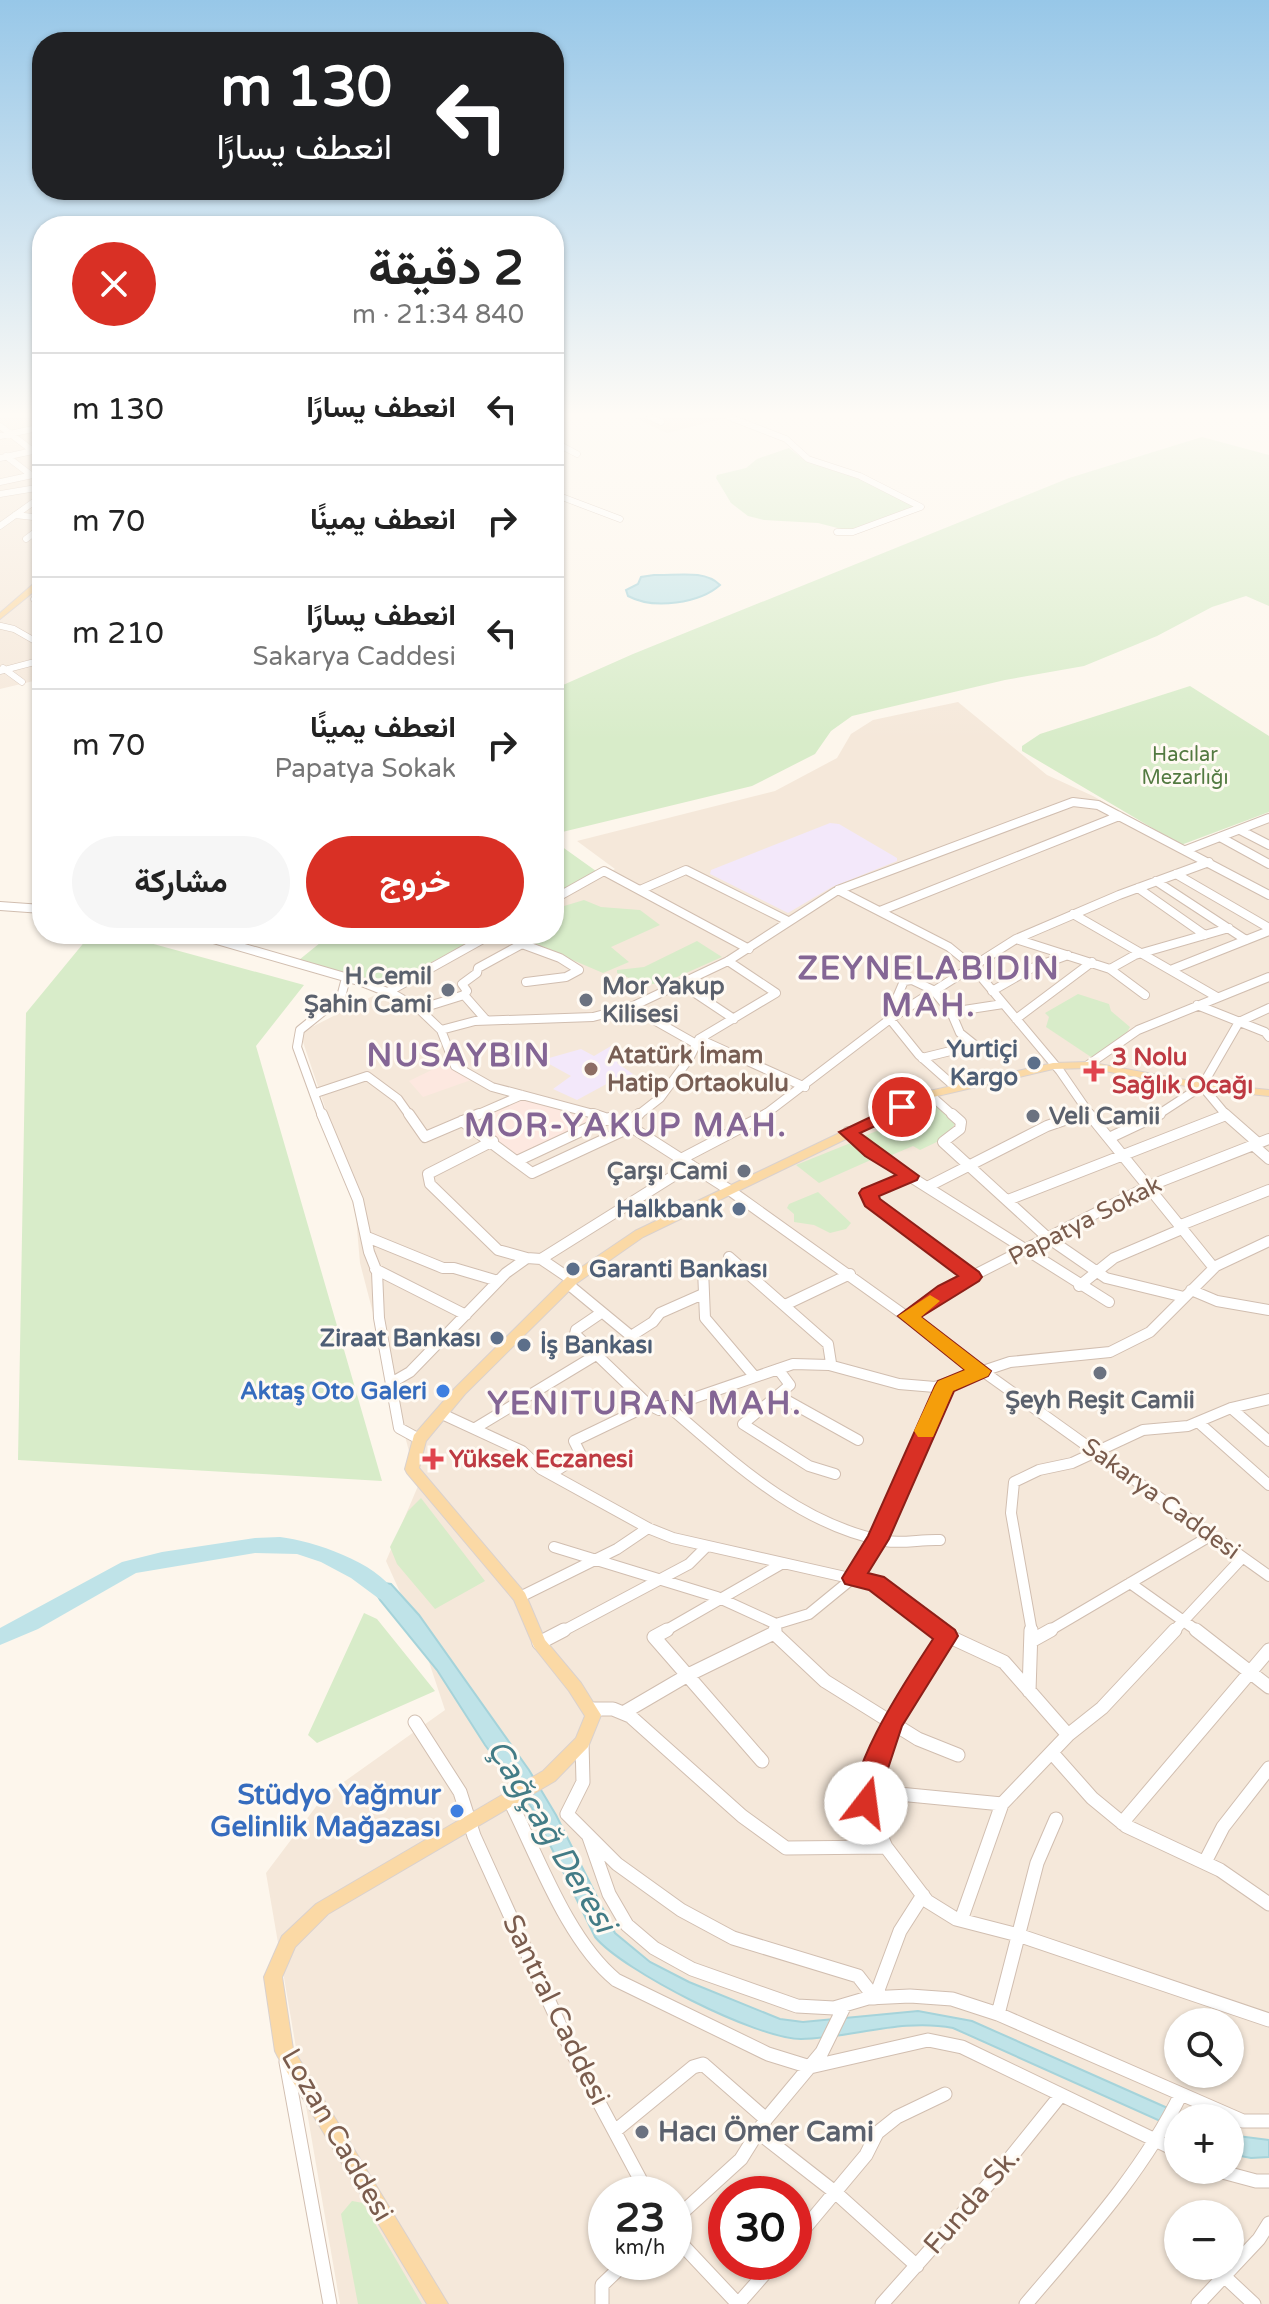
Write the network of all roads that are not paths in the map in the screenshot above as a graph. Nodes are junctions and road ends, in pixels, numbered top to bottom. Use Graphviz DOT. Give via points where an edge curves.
graph roads {
  1 [pos="873,525"];
  2 [pos="837,532"];
  3 [pos="32,534"];
  4 [pos="26,539"];
  5 [pos="32,590"];
  6 [pos="32,605"];
  7 [pos="0,617"];
  8 [pos="0,627"];
  9 [pos="32,639"];
  10 [pos="32,662"];
  11 [pos="2,669"];
  12 [pos="22,682"];
  13 [pos="1119,816"];
  14 [pos="1269,819"];
  15 [pos="1240,830"];
  16 [pos="1220,837"];
  17 [pos="1269,845"];
  18 [pos="1186,850"];
  19 [pos="1209,862"];
  20 [pos="1269,864"];
  21 [pos="1176,874"];
  22 [pos="1156,881"];
  23 [pos="1138,888"];
  24 [pos="640,890"];
  25 [pos="838,890"];
  26 [pos="564,893"];
  27 [pos="1269,895"];
  28 [pos="0,906"];
  29 [pos="32,908"];
  30 [pos="880,911"];
  31 [pos="1073,914"];
  32 [pos="788,921"];
  33 [pos="1229,928"];
  34 [pos="1269,929"];
  35 [pos="1205,935"];
  36 [pos="1016,939"];
  37 [pos="1246,940"];
  38 [pos="244,944"];
  39 [pos="474,944"];
  40 [pos="749,949"];
  41 [pos="1143,952"];
  42 [pos="1070,955"];
  43 [pos="728,961"];
  44 [pos="1092,962"];
  45 [pos="971,965"];
  46 [pos="1110,969"];
  47 [pos="1173,969"];
  48 [pos="1269,977"];
  49 [pos="346,978"];
  50 [pos="526,982"];
  51 [pos="680,983"];
  52 [pos="933,990"];
  53 [pos="992,991"];
  54 [pos="388,992"];
  55 [pos="464,995"];
  56 [pos="1145,995"];
  57 [pos="1217,997"];
  58 [pos="1003,1004"];
  59 [pos="1197,1005"];
  60 [pos="631,1007"];
  61 [pos="1269,1008"];
  62 [pos="419,1009"];
  63 [pos="951,1012"];
  64 [pos="894,1017"];
  65 [pos="734,1019"];
  66 [pos="1016,1019"];
  67 [pos="486,1020"];
  68 [pos="1239,1022"];
  69 [pos="441,1030"];
  70 [pos="1269,1037"];
  71 [pos="698,1042"];
  72 [pos="922,1058"];
  73 [pos="1088,1065"];
  74 [pos="1053,1066"];
  75 [pos="954,1086"];
  76 [pos="1202,1086"];
  77 [pos="805,1087"];
  78 [pos="316,1093"];
  79 [pos="1269,1093"];
  80 [pos="929,1094"];
  81 [pos="522,1095"];
  82 [pos="1088,1112"];
  83 [pos="1226,1115"];
  84 [pos="609,1118"];
  85 [pos="462,1121"];
  86 [pos="629,1126"];
  87 [pos="848,1132"];
  88 [pos="1109,1138"];
  89 [pos="1269,1139"];
  90 [pos="493,1141"];
  91 [pos="1256,1144"];
  92 [pos="1123,1156"];
  93 [pos="681,1159"];
  94 [pos="1269,1159"];
  95 [pos="517,1161"];
  96 [pos="691,1165"];
  97 [pos="972,1168"];
  98 [pos="910,1176"];
  99 [pos="1149,1186"];
  100 [pos="927,1187"];
  101 [pos="728,1189"];
  102 [pos="1269,1190"];
  103 [pos="1008,1200"];
  104 [pos="1181,1227"];
  105 [pos="367,1237"];
  106 [pos="1048,1238"];
  107 [pos="1269,1241"];
  108 [pos="1025,1250"];
  109 [pos="729,1257"];
  110 [pos="527,1258"];
  111 [pos="541,1259"];
  112 [pos="1214,1268"];
  113 [pos="375,1269"];
  114 [pos="703,1269"];
  115 [pos="1094,1270"];
  116 [pos="850,1274"];
  117 [pos="972,1277"];
  118 [pos="498,1281"];
  119 [pos="570,1282"];
  120 [pos="1079,1286"];
  121 [pos="703,1294"];
  122 [pos="1188,1294"];
  123 [pos="1109,1302"];
  124 [pos="785,1305"];
  125 [pos="1269,1310"];
  126 [pos="601,1313"];
  127 [pos="466,1315"];
  128 [pos="908,1316"];
  129 [pos="596,1355"];
  130 [pos="831,1363"];
  131 [pos="778,1369"];
  132 [pos="981,1371"];
  133 [pos="755,1377"];
  134 [pos="391,1383"];
  135 [pos="945,1386"];
  136 [pos="779,1396"];
  137 [pos="1269,1399"];
  138 [pos="649,1405"];
  139 [pos="668,1406"];
  140 [pos="1231,1408"];
  141 [pos="442,1414"];
  142 [pos="1198,1422"];
  143 [pos="477,1427"];
  144 [pos="419,1439"];
  145 [pos="858,1440"];
  146 [pos="1269,1441"];
  147 [pos="1096,1452"];
  148 [pos="551,1474"];
  149 [pos="835,1474"];
  150 [pos="1269,1485"];
  151 [pos="648,1528"];
  152 [pos="1210,1536"];
  153 [pos="878,1539"];
  154 [pos="940,1540"];
  155 [pos="554,1547"];
  156 [pos="706,1547"];
  157 [pos="1242,1558"];
  158 [pos="596,1560"];
  159 [pos="783,1563"];
  160 [pos="1269,1576"];
  161 [pos="663,1578"];
  162 [pos="853,1578"];
  163 [pos="1130,1583"];
  164 [pos="520,1597"];
  165 [pos="722,1599"];
  166 [pos="1184,1620"];
  167 [pos="775,1628"];
  168 [pos="947,1636"];
  169 [pos="1033,1640"];
  170 [pos="539,1643"];
  171 [pos="1269,1650"];
  172 [pos="1251,1672"];
  173 [pos="688,1675"];
  174 [pos="1269,1687"];
  175 [pos="1029,1691"];
  176 [pos="589,1709"];
  177 [pos="623,1713"];
  178 [pos="415,1722"];
  179 [pos="892,1722"];
  180 [pos="1068,1735"];
  181 [pos="582,1742"];
  182 [pos="1053,1754"];
  183 [pos="958,1755"];
  184 [pos="762,1761"];
  185 [pos="1269,1768"];
  186 [pos="868,1791"];
  187 [pos="514,1799"];
  188 [pos="1002,1804"];
  189 [pos="1056,1819"];
  190 [pos="473,1823"];
  191 [pos="1122,1823"];
  192 [pos="589,1837"];
  193 [pos="886,1847"];
  194 [pos="1205,1862"];
  195 [pos="923,1895"];
  196 [pos="1269,1904"];
  197 [pos="961,1920"];
  198 [pos="1018,1935"];
  199 [pos="875,1998"];
  200 [pos="845,2005"];
  201 [pos="998,2014"];
  202 [pos="1269,2020"];
  203 [pos="284,2051"];
  204 [pos="810,2067"];
  205 [pos="945,2094"];
  206 [pos="1060,2096"];
  207 [pos="1179,2099"];
  208 [pos="1269,2121"];
  209 [pos="762,2126"];
  210 [pos="615,2131"];
  211 [pos="1157,2135"];
  212 [pos="1164,2140"];
  213 [pos="639,2176"];
  214 [pos="1244,2178"];
  215 [pos="1269,2181"];
  216 [pos="836,2193"];
  217 [pos="692,2204"];
  218 [pos="812,2220"];
  219 [pos="1269,2223"];
  220 [pos="692,2255"];
  221 [pos="1244,2255"];
  222 [pos="917,2266"];
  223 [pos="606,2280"];
  224 [pos="759,2280"];
  225 [pos="1220,2280"];
  226 [pos="1228,2280"];
  227 [pos="330,2304"];
  228 [pos="438,2304"];
  229 [pos="602,2304"];
  230 [pos="738,2304"];
  231 [pos="882,2304"];
  232 [pos="1026,2304"];
  233 [pos="1198,2304"];
  234 [pos="1254,2304"];
  1 -- 2 [label="street"];
  3 -- 4 [label="street"];
  5 -- 7 [label="main road"];
  6 -- 8 [label="main road"];
  8 -- 9 [label="street"];
  10 -- 11 [label="street"];
  11 -- 12 [label="street"];
  13 -- 18 [label="street"];
  13 -- 25 [label="street" via="1093,802 1065,803"];
  13 -- 30 [label="street"];
  14 -- 15 [label="street"];
  15 -- 16 [label="street"];
  15 -- 17 [label="street"];
  16 -- 18 [label="street"];
  16 -- 20 [label="street"];
  18 -- 19 [label="street"];
  19 -- 21 [label="street"];
  19 -- 27 [label="street"];
  21 -- 22 [label="street"];
  21 -- 34 [label="street"];
  22 -- 23 [label="street"];
  22 -- 33 [label="street"];
  23 -- 31 [label="street"];
  23 -- 35 [label="street"];
  24 -- 26 [label="street" via="604,871"];
  24 -- 32 [label="street" via="677,872 693,872"];
  24 -- 40 [label="street"];
  25 -- 30 [label="street"];
  25 -- 32 [label="street"];
  28 -- 29 [label="street"];
  30 -- 45 [label="street" via="949,947"];
  31 -- 36 [label="street"];
  31 -- 41 [label="street"];
  32 -- 40 [label="street"];
  33 -- 35 [label="street"];
  33 -- 37 [label="street"];
  34 -- 37 [label="street"];
  35 -- 41 [label="street"];
  36 -- 42 [label="street"];
  36 -- 45 [label="street"];
  37 -- 47 [label="street"];
  38 -- 49 [label="street, Sakarya Caddesi"];
  39 -- 54 [label="street"];
  40 -- 43 [label="street"];
  41 -- 46 [label="street"];
  41 -- 47 [label="street"];
  42 -- 44 [label="street"];
  42 -- 53 [label="street" via="1032,968"];
  43 -- 51 [label="street"];
  43 -- 65 [label="street" via="776,993"];
  44 -- 46 [label="street"];
  44 -- 66 [label="street"];
  45 -- 52 [label="street"];
  45 -- 53 [label="street"];
  46 -- 56 [label="street"];
  47 -- 57 [label="street"];
  48 -- 57 [label="street"];
  49 -- 54 [label="street, Sakarya Caddesi"];
  49 -- 78 [label="street" via="341,997 297,1035"];
  50 -- 55 [label="street" via="579,970 522,944 478,968 462,984"];
  51 -- 60 [label="street"];
  51 -- 65 [label="street"];
  52 -- 63 [label="street"];
  52 -- 64 [label="street"];
  52 -- 64 [label="street" via="904,981"];
  53 -- 58 [label="street"];
  54 -- 62 [label="street, Sakarya Caddesi"];
  55 -- 62 [label="street"];
  55 -- 67 [label="street"];
  57 -- 59 [label="street"];
  58 -- 63 [label="street"];
  58 -- 66 [label="street"];
  59 -- 68 [label="street"];
  59 -- 73 [label="street" via="1138,1030"];
  60 -- 67 [label="street" via="593,1017"];
  60 -- 71 [label="street"];
  61 -- 68 [label="street"];
  62 -- 69 [label="street, Sakarya Caddesi"];
  63 -- 72 [label="street" via="960,1033 974,1047"];
  64 -- 72 [label="street"];
  64 -- 77 [label="street"];
  65 -- 71 [label="street"];
  66 -- 74 [label="street"];
  67 -- 69 [label="street"];
  68 -- 70 [label="street"];
  68 -- 76 [label="street"];
  69 -- 81 [label="street, Sakarya Caddesi" via="458,1069 486,1085"];
  71 -- 77 [label="street"];
  71 -- 86 [label="street" via="660,1098"];
  72 -- 75 [label="street"];
  73 -- 74 [label="main road"];
  73 -- 76 [label="main road"];
  74 -- 75 [label="main road"];
  74 -- 82 [label="street"];
  75 -- 80 [label="main road"];
  76 -- 79 [label="main road"];
  76 -- 83 [label="street"];
  76 -- 88 [label="street" via="1166,1111"];
  77 -- 93 [label="street" via="772,1111"];
  78 -- 85 [label="street" via="364,1076 398,1099 425,1137"];
  78 -- 105 [label="street"];
  80 -- 87 [label="main road"];
  80 -- 97 [label="street" via="961,1122 943,1142"];
  81 -- 84 [label="street, Sakarya Caddesi"];
  81 -- 85 [label="street"];
  82 -- 88 [label="street"];
  82 -- 97 [label="street"];
  83 -- 91 [label="street"];
  83 -- 92 [label="street"];
  84 -- 86 [label="street, Sakarya Caddesi"];
  84 -- 95 [label="street"];
  85 -- 90 [label="street"];
  86 -- 93 [label="street, Sakarya Caddesi"];
  86 -- 95 [label="street" via="532,1173"];
  87 -- 98 [label="street"];
  87 -- 101 [label="main road"];
  88 -- 92 [label="street"];
  89 -- 91 [label="street, Papatya Sokak"];
  90 -- 95 [label="street"];
  90 -- 110 [label="street" via="428,1174 430,1184 498,1250"];
  91 -- 94 [label="street"];
  91 -- 99 [label="street, Papatya Sokak"];
  92 -- 99 [label="street"];
  92 -- 103 [label="street"];
  93 -- 96 [label="street, Sakarya Caddesi"];
  96 -- 101 [label="street, Sakarya Caddesi"];
  96 -- 111 [label="street"];
  97 -- 100 [label="street"];
  97 -- 103 [label="street"];
  98 -- 100 [label="street"];
  98 -- 117 [label="street" via="868,1196 871,1202"];
  99 -- 104 [label="street"];
  99 -- 106 [label="street, Papatya Sokak"];
  100 -- 108 [label="street"];
  101 -- 116 [label="street, Sakarya Caddesi"];
  101 -- 119 [label="main road" via="639,1234"];
  102 -- 104 [label="street"];
  103 -- 106 [label="street"];
  104 -- 112 [label="street"];
  104 -- 115 [label="street"];
  105 -- 113 [label="street"];
  105 -- 118 [label="street" via="443,1268"];
  106 -- 108 [label="street, Papatya Sokak"];
  106 -- 115 [label="street"];
  107 -- 112 [label="street"];
  108 -- 117 [label="street, Papatya Sokak"];
  108 -- 120 [label="street"];
  109 -- 124 [label="street"];
  110 -- 111 [label="street"];
  110 -- 118 [label="street"];
  111 -- 119 [label="street"];
  112 -- 122 [label="street"];
  113 -- 127 [label="street"];
  113 -- 134 [label="street"];
  114 -- 121 [label="street"];
  115 -- 120 [label="street"];
  115 -- 122 [label="street" via="1106,1278"];
  116 -- 124 [label="street"];
  116 -- 128 [label="street, Sakarya Caddesi"];
  117 -- 128 [label="street, Papatya Sokak"];
  118 -- 127 [label="street"];
  119 -- 126 [label="street"];
  119 -- 141 [label="main road"];
  120 -- 123 [label="street"];
  121 -- 126 [label="street" via="660,1313 631,1336"];
  121 -- 133 [label="street" via="705,1318"];
  122 -- 125 [label="street"];
  122 -- 132 [label="street" via="1142,1338 1123,1348 1069,1359 1010,1362"];
  124 -- 130 [label="street" via="828,1344"];
  126 -- 129 [label="street" via="575,1334"];
  127 -- 134 [label="street" via="410,1372"];
  128 -- 132 [label="street, Sakarya Caddesi"];
  129 -- 138 [label="street"];
  129 -- 143 [label="street"];
  130 -- 131 [label="street" via="813,1361"];
  130 -- 135 [label="street" via="910,1385"];
  131 -- 133 [label="street"];
  131 -- 136 [label="street" via="790,1385"];
  132 -- 135 [label="street"];
  132 -- 147 [label="street, Sakarya Caddesi"];
  133 -- 139 [label="street"];
  134 -- 144 [label="street" via="399,1428"];
  135 -- 153 [label="street"];
  136 -- 145 [label="street"];
  136 -- 149 [label="street" via="743,1424 799,1460"];
  137 -- 140 [label="street"];
  138 -- 139 [label="street" via="659,1410"];
  138 -- 148 [label="street" via="574,1441 581,1455"];
  139 -- 153 [label="street" via="800,1510 838,1529"];
  140 -- 142 [label="street"];
  140 -- 146 [label="street"];
  141 -- 143 [label="street"];
  141 -- 144 [label="main road"];
  142 -- 147 [label="street" via="1143,1430"];
  142 -- 150 [label="street"];
  143 -- 148 [label="street"];
  144 -- 164 [label="main road" via="412,1469"];
  147 -- 152 [label="street, Sakarya Caddesi"];
  147 -- 169 [label="street" via="1023,1477 1011,1490"];
  148 -- 151 [label="street"];
  151 -- 156 [label="street"];
  151 -- 158 [label="street"];
  152 -- 157 [label="street, Sakarya Caddesi"];
  152 -- 163 [label="street"];
  153 -- 154 [label="street"];
  153 -- 162 [label="street"];
  155 -- 158 [label="street"];
  156 -- 159 [label="street"];
  156 -- 161 [label="street"];
  157 -- 160 [label="street, Sakarya Caddesi"];
  157 -- 166 [label="street"];
  158 -- 161 [label="street"];
  158 -- 164 [label="street"];
  159 -- 162 [label="street"];
  159 -- 165 [label="street"];
  161 -- 165 [label="street"];
  161 -- 170 [label="street"];
  162 -- 167 [label="street" via="809,1614"];
  162 -- 168 [label="street" via="876,1584"];
  163 -- 166 [label="street"];
  163 -- 169 [label="street"];
  164 -- 170 [label="main road"];
  165 -- 167 [label="street"];
  165 -- 173 [label="street" via="654,1637"];
  166 -- 172 [label="street"];
  166 -- 180 [label="street" via="1102,1708"];
  167 -- 173 [label="street"];
  167 -- 179 [label="street" via="825,1681"];
  168 -- 175 [label="street" via="1004,1662"];
  168 -- 179 [label="street"];
  169 -- 175 [label="street"];
  170 -- 176 [label="main road"];
  171 -- 172 [label="street"];
  172 -- 174 [label="street"];
  172 -- 191 [label="street"];
  173 -- 177 [label="street"];
  173 -- 184 [label="street"];
  175 -- 180 [label="street"];
  176 -- 177 [label="street"];
  176 -- 181 [label="main road" via="593,1715"];
  177 -- 193 [label="street" via="786,1848"];
  178 -- 190 [label="street, Santral Caddesi"];
  179 -- 183 [label="street"];
  179 -- 186 [label="street"];
  180 -- 182 [label="street"];
  181 -- 187 [label="main road, Lozan Caddesi" via="549,1776"];
  181 -- 192 [label="street" via="583,1782 567,1814"];
  182 -- 188 [label="street"];
  182 -- 191 [label="street" via="1082,1789"];
  185 -- 194 [label="street" via="1223,1827"];
  186 -- 188 [label="street"];
  186 -- 193 [label="street" via="866,1803"];
  187 -- 190 [label="main road, Lozan Caddesi"];
  187 -- 204 [label="street" via="576,1934 596,1964 660,2003 768,2054"];
  188 -- 197 [label="street"];
  189 -- 198 [label="street" via="1037,1863"];
  190 -- 203 [label="main road, Lozan Caddesi" via="322,1909 288,1942 273,1977"];
  190 -- 210 [label="street, Santral Caddesi" via="534,1972"];
  191 -- 194 [label="street"];
  192 -- 199 [label="street" via="681,1910 733,1938 858,1976"];
  192 -- 200 [label="street" via="609,1894 627,1925 654,1948 692,1969 797,2006"];
  193 -- 195 [label="street"];
  194 -- 196 [label="street"];
  195 -- 197 [label="street"];
  195 -- 199 [label="street" via="908,1912"];
  197 -- 198 [label="street"];
  198 -- 201 [label="street"];
  198 -- 202 [label="street"];
  199 -- 200 [label="street"];
  199 -- 201 [label="street" via="952,1999"];
  200 -- 204 [label="street"];
  201 -- 207 [label="street"];
  203 -- 227 [label="street"];
  203 -- 228 [label="main road, Lozan Caddesi"];
  204 -- 206 [label="street" via="928,2040 962,2047"];
  204 -- 209 [label="street"];
  205 -- 216 [label="street" via="895,2117 869,2139 866,2155"];
  206 -- 211 [label="street"];
  206 -- 222 [label="street, Funda Sk."];
  207 -- 208 [label="street" via="1243,2121"];
  207 -- 211 [label="street"];
  209 -- 210 [label="street" via="703,2064"];
  209 -- 216 [label="street"];
  209 -- 217 [label="street" via="741,2159"];
  210 -- 213 [label="street, Santral Caddesi"];
  211 -- 212 [label="street"];
  211 -- 232 [label="street" via="1110,2203"];
  214 -- 215 [label="street"];
  216 -- 218 [label="street"];
  216 -- 222 [label="street"];
  219 -- 221 [label="street"];
  220 -- 230 [label="street"];
  222 -- 231 [label="street, Funda Sk."];
  223 -- 229 [label="street" via="598,2294"];
  224 -- 230 [label="street"];
  225 -- 233 [label="street"];
  226 -- 234 [label="street"];
}
